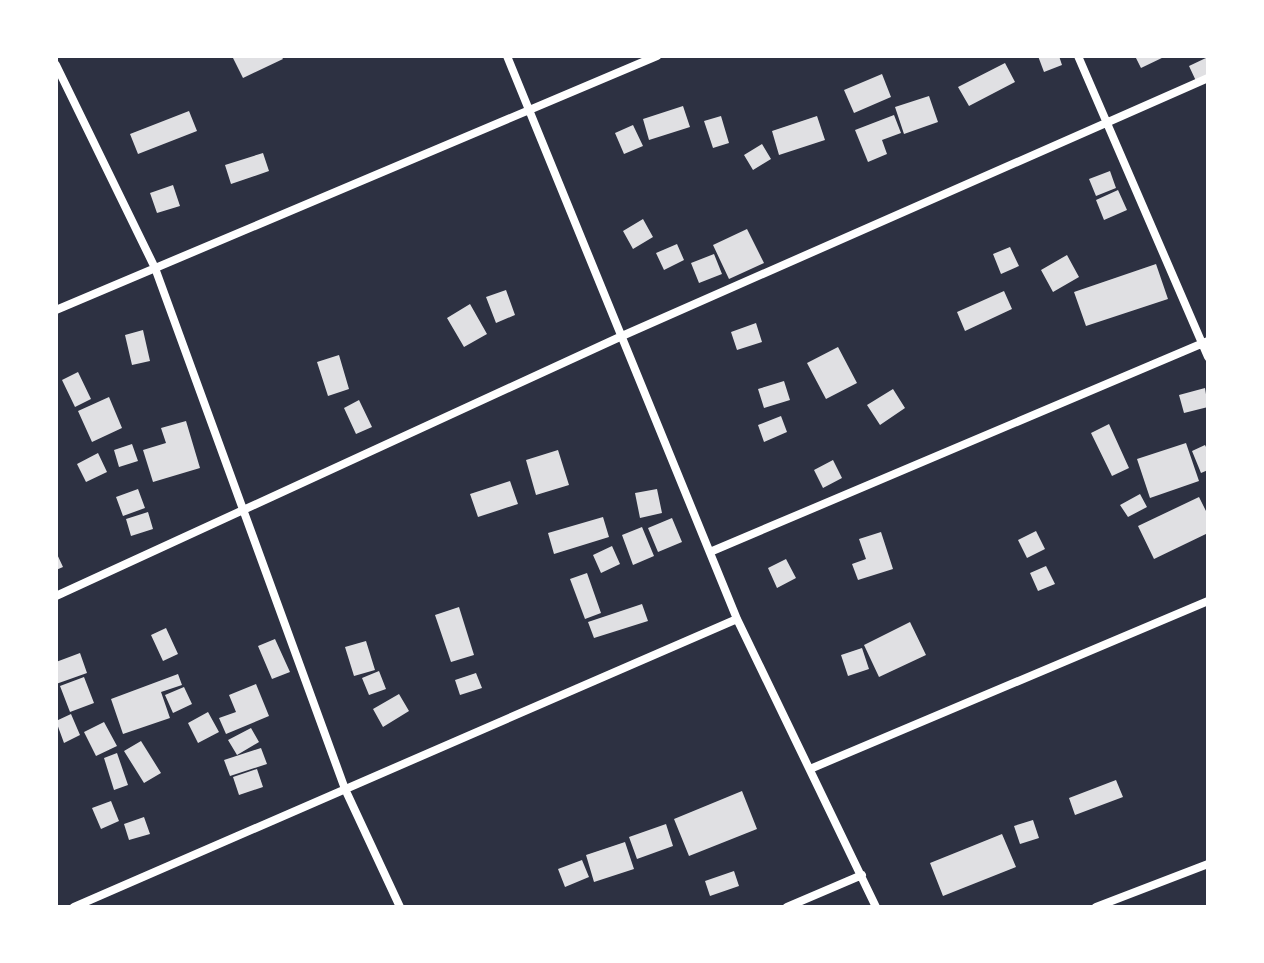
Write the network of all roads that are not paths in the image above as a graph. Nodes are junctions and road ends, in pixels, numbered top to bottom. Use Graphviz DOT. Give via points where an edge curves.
graph roads {
  1 [pos="507,56"];
  2 [pos="657,56"];
  3 [pos="1078,56"];
  4 [pos="56,65"];
  5 [pos="1208,78"];
  6 [pos="531,109"];
  7 [pos="1107,123"];
  8 [pos="155,268"];
  9 [pos="56,310"];
  10 [pos="622,336"];
  11 [pos="1205,342"];
  12 [pos="1208,357"];
  13 [pos="243,510"];
  14 [pos="710,552"];
  15 [pos="56,596"];
  16 [pos="1208,601"];
  17 [pos="737,619"];
  18 [pos="810,769"];
  19 [pos="345,789"];
  20 [pos="1208,864"];
  21 [pos="862,875"];
  22 [pos="74,907"];
  23 [pos="400,907"];
  24 [pos="787,907"];
  25 [pos="876,907"];
  26 [pos="1096,907"];
  1 -- 6 [label="street"];
  2 -- 6 [label="street"];
  3 -- 7 [label="street"];
  4 -- 8 [label="street"];
  5 -- 7 [label="street"];
  6 -- 8 [label="street"];
  6 -- 10 [label="street"];
  7 -- 10 [label="street"];
  7 -- 11 [label="street"];
  8 -- 9 [label="street"];
  8 -- 13 [label="street"];
  10 -- 13 [label="street"];
  10 -- 14 [label="street"];
  11 -- 12 [label="street"];
  11 -- 14 [label="street"];
  13 -- 15 [label="street"];
  13 -- 19 [label="street"];
  14 -- 17 [label="street"];
  16 -- 18 [label="street"];
  17 -- 18 [label="street"];
  17 -- 19 [label="street"];
  18 -- 21 [label="street"];
  19 -- 22 [label="street"];
  19 -- 23 [label="street"];
  20 -- 26 [label="street"];
  21 -- 24 [label="street"];
  21 -- 25 [label="street"];
}
